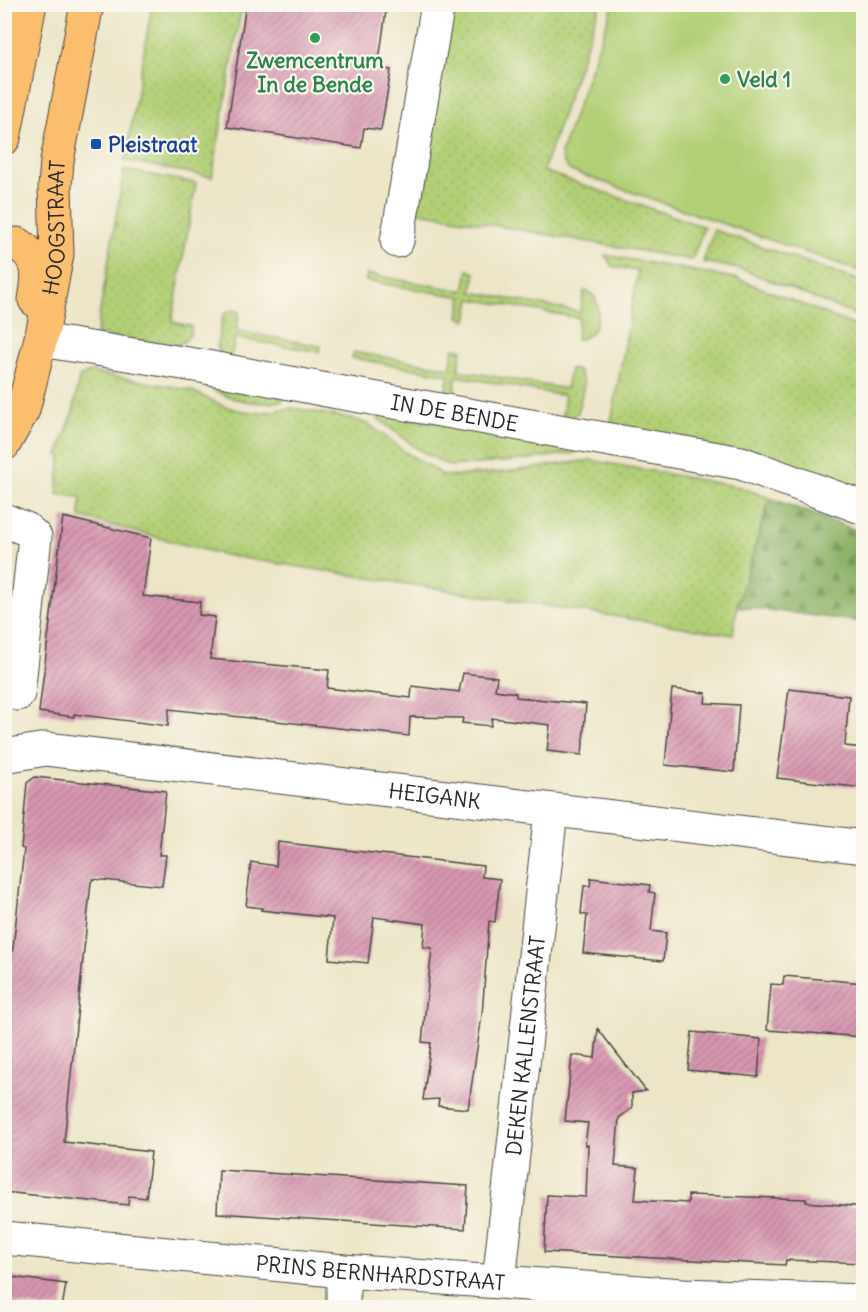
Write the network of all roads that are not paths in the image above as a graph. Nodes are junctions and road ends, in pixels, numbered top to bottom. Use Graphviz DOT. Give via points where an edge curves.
graph roads {
  1 [pos="30,4"];
  2 [pos="87,4"];
  3 [pos="438,4"];
  4 [pos="4,138"];
  5 [pos="397,241"];
  6 [pos="4,245"];
  7 [pos="42,335"];
  8 [pos="4,370"];
  9 [pos="4,444"];
  10 [pos="864,508"];
  11 [pos="4,519"];
  12 [pos="18,694"];
  13 [pos="4,756"];
  14 [pos="551,811"];
  15 [pos="864,847"];
  16 [pos="4,1238"];
  17 [pos="343,1271"];
  18 [pos="499,1281"];
  19 [pos="683,1301"];
  20 [pos="864,1301"];
  21 [pos="343,1308"];
  1 -- 4 [label="main road"];
  2 -- 7 [label="main road, HOOGSTRAAT" via="57,161 57,254"];
  3 -- 5 [label="street"];
  6 -- 7 [label="main road" via="18,244 34,260 39,275 34,311"];
  7 -- 8 [label="main road" via="33,355 19,368"];
  7 -- 9 [label="main road, HOOGSTRAAT" via="22,410"];
  7 -- 10 [label="street, IN DE BENDE" via="741,463"];
  11 -- 12 [label="street" via="35,537"];
  13 -- 14 [label="street, HEIGANK" via="46,749"];
  14 -- 15 [label="street, HEIGANK"];
  14 -- 18 [label="street, DEKEN KALLENSTRAAT"];
  16 -- 17 [label="street, PRINS BERNHARDSTRAAT"];
  17 -- 18 [label="street, PRINS BERNHARDSTRAAT"];
  17 -- 21 [label="street"];
  18 -- 19 [label="street, PRINS BERNHARDSTRAAT"];
  19 -- 20 [label="street, PRINS BERNHARDSTRAAT"];
}
